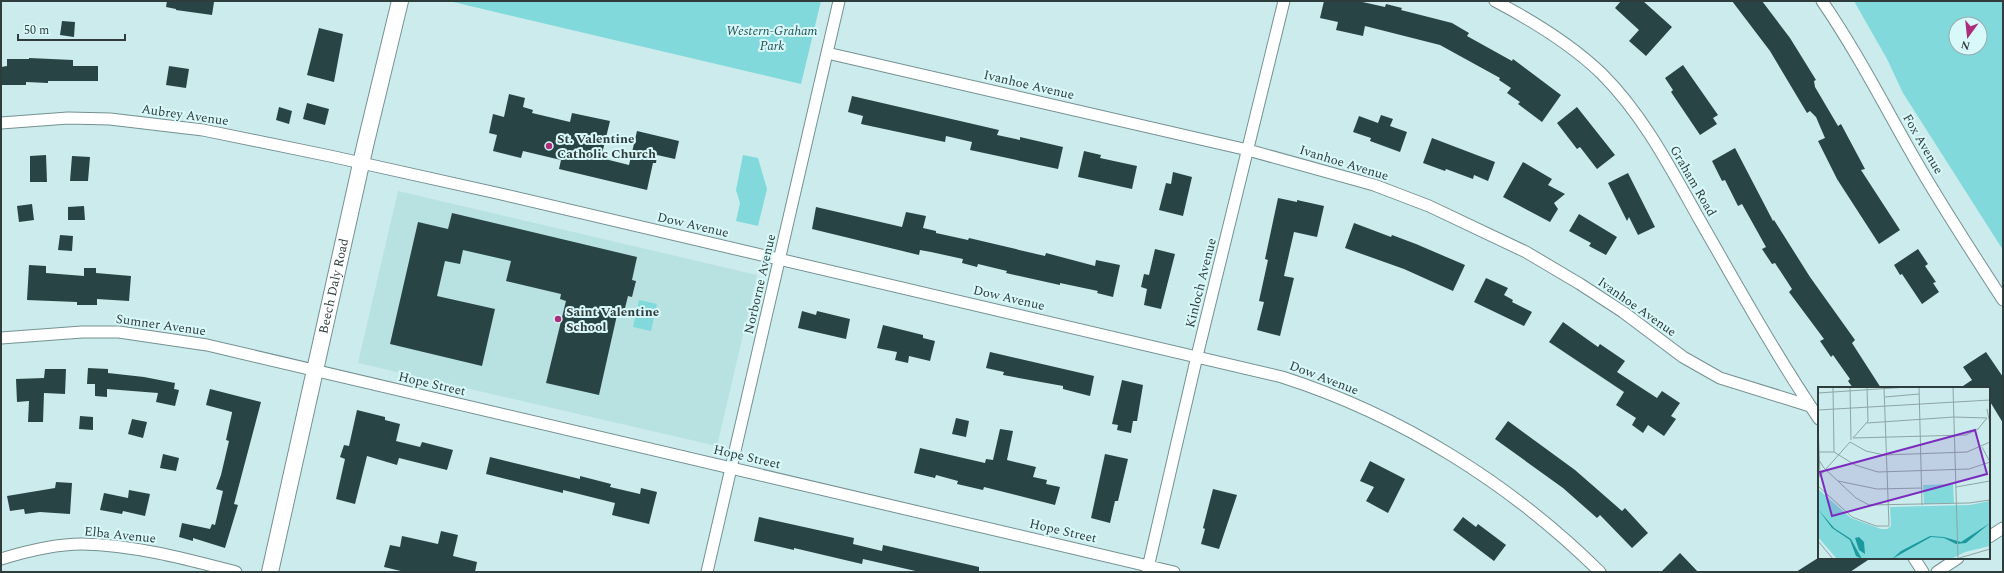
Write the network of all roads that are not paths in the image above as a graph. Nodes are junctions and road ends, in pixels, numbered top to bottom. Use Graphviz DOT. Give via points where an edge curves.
graph roads {
  1 [pos="400,1"];
  2 [pos="839,1"];
  3 [pos="1284,1"];
  4 [pos="1495,1"];
  5 [pos="1822,1"];
  6 [pos="827,53"];
  7 [pos="1,123"];
  8 [pos="1248,150"];
  9 [pos="362,162"];
  10 [pos="780,259"];
  11 [pos="2003,300"];
  12 [pos="1,338"];
  13 [pos="1196,356"];
  14 [pos="314,370"];
  15 [pos="1810,406"];
  16 [pos="1818,418"];
  17 [pos="732,468"];
  18 [pos="2003,528"];
  19 [pos="1990,536"];
  20 [pos="1,559"];
  21 [pos="1915,559"];
  22 [pos="1956,559"];
  23 [pos="1148,569"];
  24 [pos="236,572"];
  25 [pos="270,572"];
  26 [pos="707,572"];
  27 [pos="1174,572"];
  28 [pos="1600,572"];
  29 [pos="1923,572"];
  30 [pos="1937,572"];
  1 -- 9 [label="main road, Beech Daly Road"];
  2 -- 6 [label="street, Norborne Avenue"];
  3 -- 8 [label="street, Kinloch Avenue"];
  4 -- 15 [label="street, Graham Road" via="1525,17 1578,53 1602,75 1637,116 1655,142"];
  5 -- 11 [label="street, Fox Avenue" via="1863,66 1940,200"];
  6 -- 8 [label="street, Ivanhoe Avenue"];
  6 -- 10 [label="street, Norborne Avenue"];
  7 -- 9 [label="street, Aubrey Avenue" via="68,118 157,123"];
  8 -- 13 [label="street, Kinloch Avenue"];
  8 -- 15 [label="street, Ivanhoe Avenue" via="1374,185 1469,224 1526,252 1580,284 1699,367 1737,385"];
  9 -- 10 [label="street, Dow Avenue"];
  9 -- 14 [label="main road, Beech Daly Road"];
  10 -- 13 [label="street, Dow Avenue"];
  10 -- 17 [label="street, Norborne Avenue"];
  12 -- 14 [label="street, Sumner Avenue" via="118,332 207,345"];
  13 -- 23 [label="street, Kinloch Avenue"];
  13 -- 28 [label="street, Dow Avenue" via="1309,386 1345,400 1423,440 1487,479 1529,510"];
  14 -- 17 [label="street, Hope Street"];
  14 -- 25 [label="main road, Beech Daly Road"];
  15 -- 16 [label="street, Graham Road"];
  17 -- 23 [label="street, Hope Street"];
  17 -- 26 [label="street, Norborne Avenue"];
  18 -- 19 [label="street"];
  20 -- 24 [label="street, Elba Avenue" via="81,544 164,554"];
  21 -- 29 [label="street"];
  22 -- 30 [label="street"];
  23 -- 27 [label="street, Hope Street"];
}
